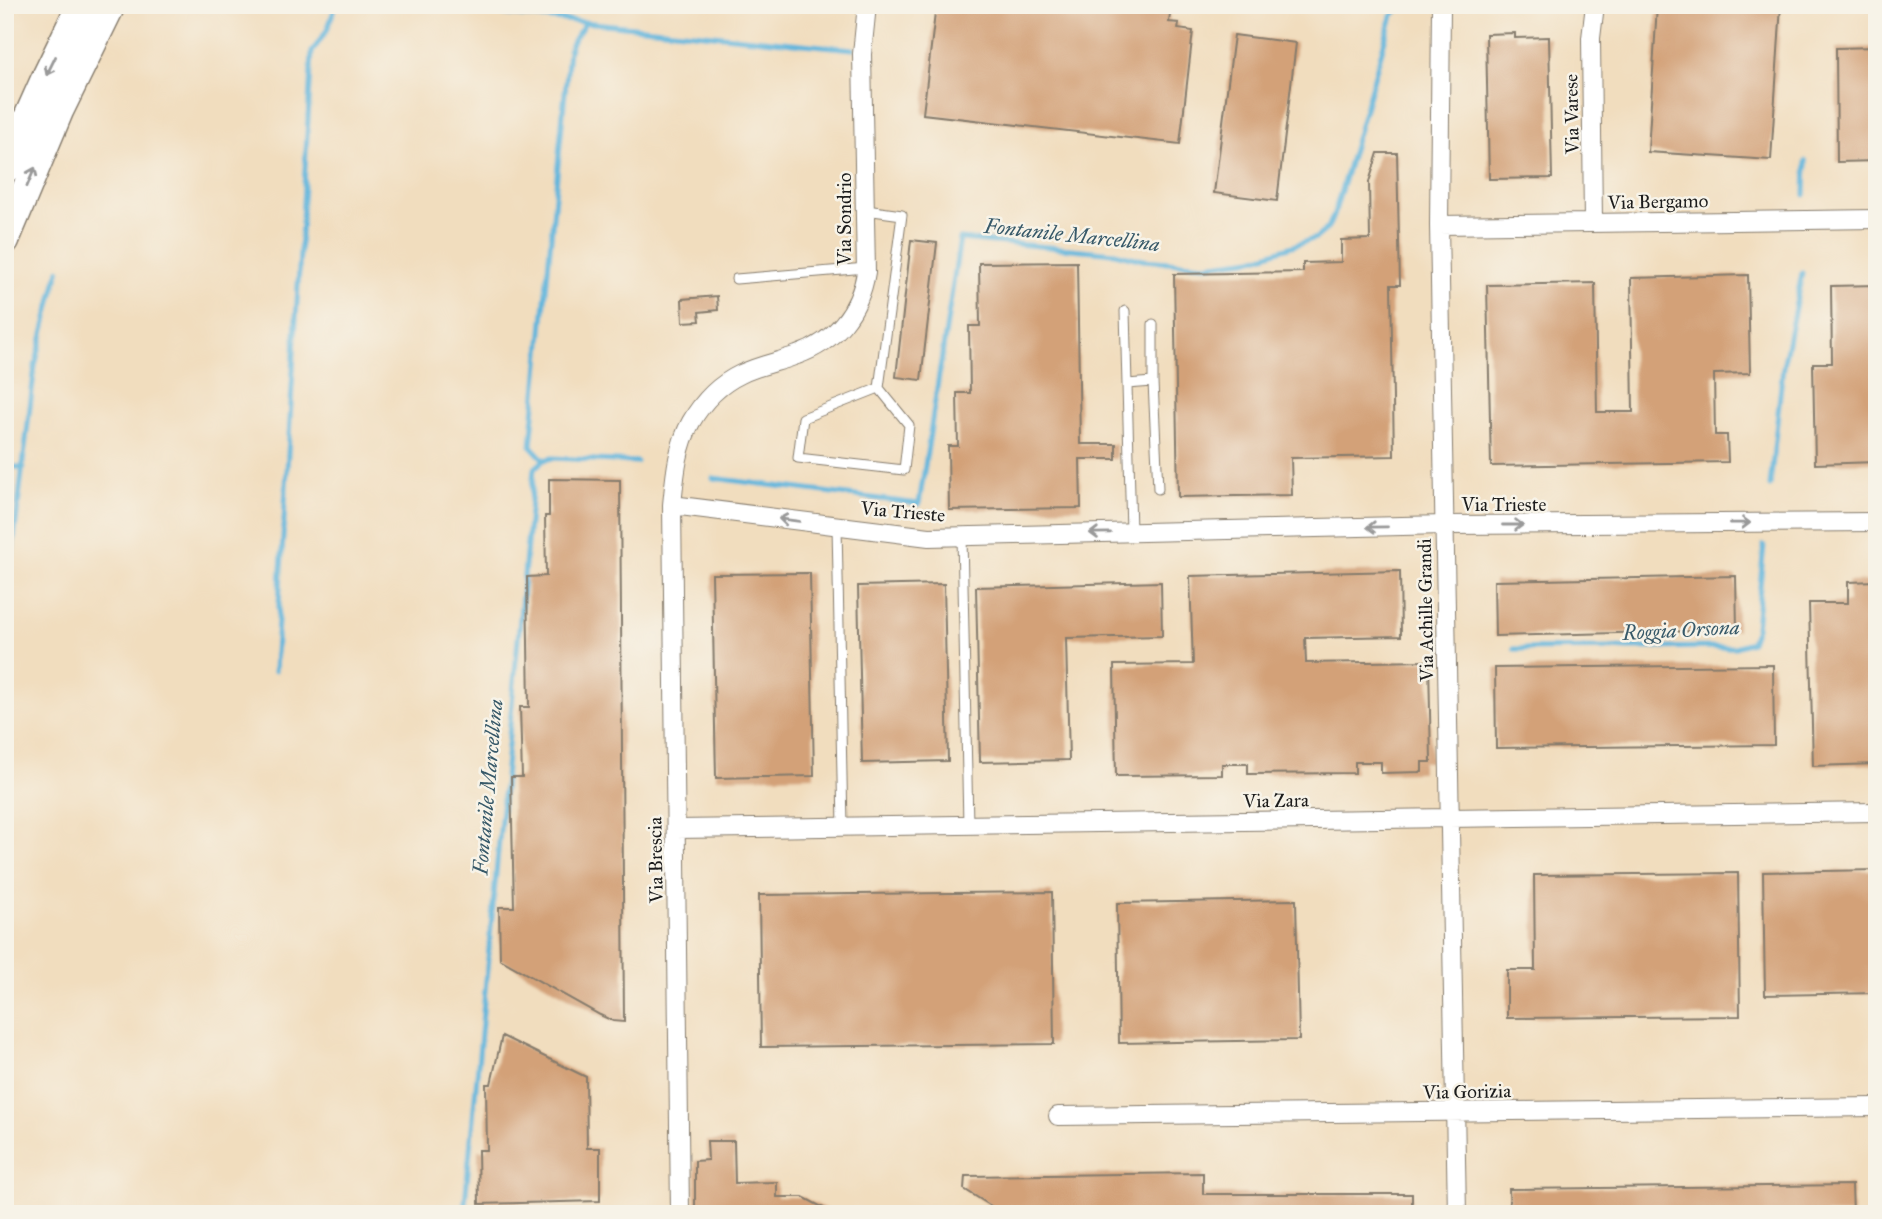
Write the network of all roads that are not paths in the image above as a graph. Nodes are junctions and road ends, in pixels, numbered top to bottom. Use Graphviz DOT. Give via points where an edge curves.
graph roads {
  1 [pos="81,5"];
  2 [pos="111,5"];
  3 [pos="867,5"];
  4 [pos="1441,5"];
  5 [pos="1595,5"];
  6 [pos="5,169"];
  7 [pos="866,210"];
  8 [pos="1877,219"];
  9 [pos="1593,223"];
  10 [pos="1439,225"];
  11 [pos="5,240"];
  12 [pos="866,268"];
  13 [pos="736,279"];
  14 [pos="1125,311"];
  15 [pos="1153,324"];
  16 [pos="1153,382"];
  17 [pos="1127,384"];
  18 [pos="879,388"];
  19 [pos="1158,489"];
  20 [pos="673,505"];
  21 [pos="1877,522"];
  22 [pos="1445,525"];
  23 [pos="837,526"];
  24 [pos="1131,532"];
  25 [pos="962,536"];
  26 [pos="1877,812"];
  27 [pos="1450,818"];
  28 [pos="968,825"];
  29 [pos="843,827"];
  30 [pos="676,829"];
  31 [pos="1877,1107"];
  32 [pos="1455,1112"];
  33 [pos="1058,1116"];
  34 [pos="680,1214"];
  35 [pos="1457,1214"];
  1 -- 6 [label="highway, one-way"];
  11 -- 2 [label="highway, one-way" via="59,111"];
  3 -- 7 [label="street, Via Sondrio" via="862,54"];
  4 -- 10 [label="street, Via Achille Grandi"];
  5 -- 9 [label="street, Via Varese" via="1591,38"];
  7 -- 12 [label="street, Via Sondrio"];
  7 -- 18 [label="lane" via="902,215"];
  8 -- 9 [label="street, Via Bergamo"];
  9 -- 10 [label="street, Via Bergamo"];
  10 -- 22 [label="street, Via Achille Grandi"];
  12 -- 13 [label="lane"];
  12 -- 20 [label="street, Via Sondrio" via="855,306 829,338 809,351 742,373 705,402 682,443"];
  14 -- 17 [label="lane"];
  15 -- 16 [label="lane"];
  16 -- 17 [label="lane"];
  16 -- 19 [label="lane"];
  17 -- 24 [label="lane"];
  18 -- 18 [label="lane" via="803,418 799,458 904,470 909,425"];
  23 -- 20 [label="street, Via Trieste, one-way"];
  20 -- 30 [label="street, Via Brescia"];
  22 -- 21 [label="street, Via Trieste, one-way"];
  22 -- 24 [label="street, Via Trieste, one-way"];
  22 -- 27 [label="street, Via Achille Grandi"];
  23 -- 25 [label="street, Via Trieste" via="929,537"];
  23 -- 29 [label="lane"];
  24 -- 25 [label="street, Via Trieste, one-way"];
  25 -- 28 [label="lane"];
  26 -- 27 [label="street, Via Zara"];
  27 -- 28 [label="street, Via Zara"];
  27 -- 32 [label="street, Via Achille Grandi"];
  28 -- 29 [label="street, Via Zara"];
  29 -- 30 [label="street, Via Zara"];
  30 -- 34 [label="street, Via Brescia"];
  31 -- 32 [label="street, Via Gorizia"];
  32 -- 33 [label="street, Via Gorizia"];
  32 -- 35 [label="street, Via Achille Grandi"];
}
